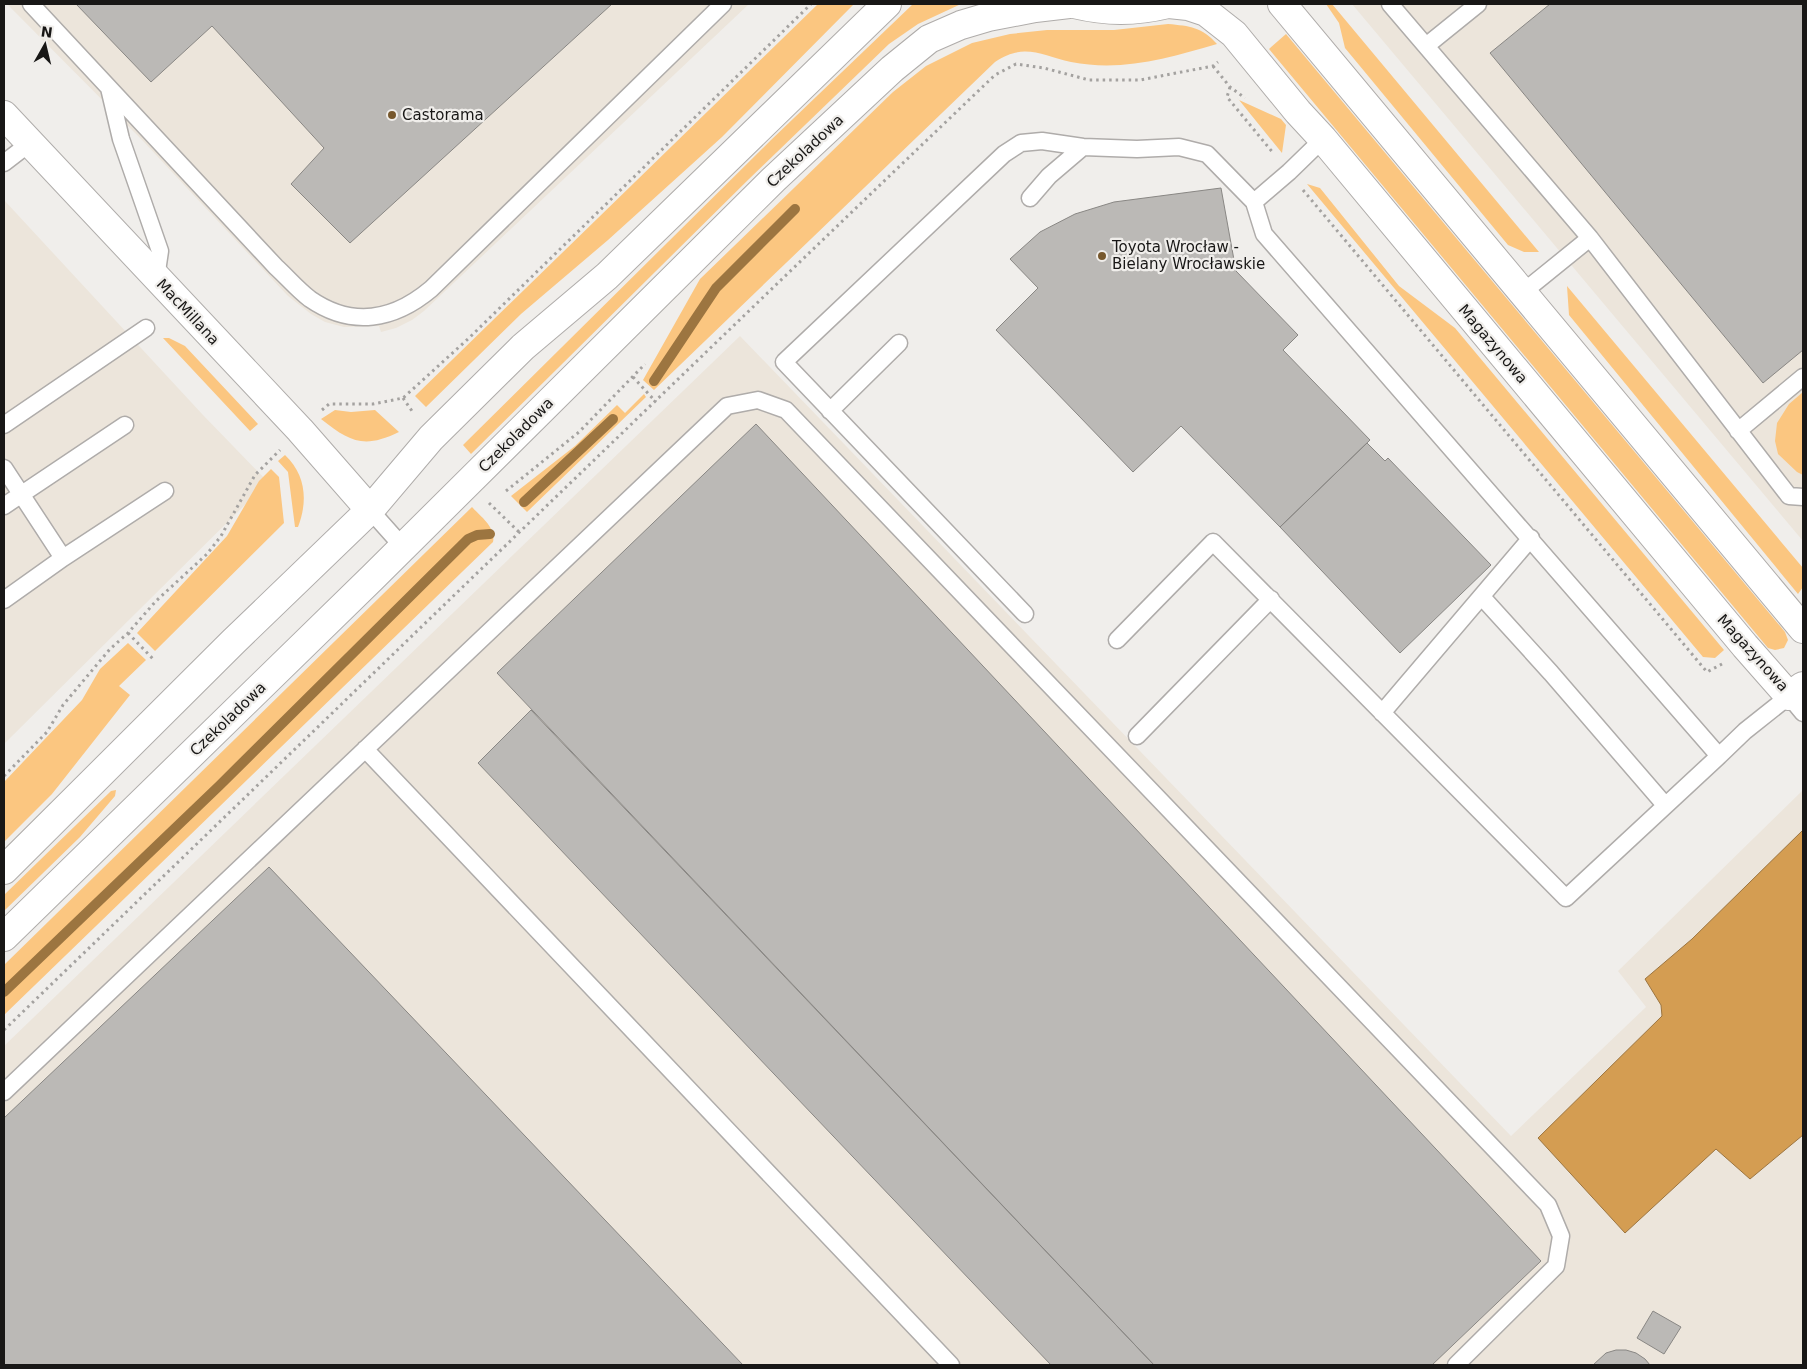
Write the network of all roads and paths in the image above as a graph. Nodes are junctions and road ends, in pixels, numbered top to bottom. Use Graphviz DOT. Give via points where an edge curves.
graph roads {
  1 [pos="31,4"];
  2 [pos="723,4"];
  3 [pos="811,4"];
  4 [pos="887,4"];
  5 [pos="1069,4"];
  6 [pos="1074,4"];
  7 [pos="1169,4"];
  8 [pos="1282,4"];
  9 [pos="1390,4"];
  10 [pos="1478,4"];
  11 [pos="1426,46"];
  12 [pos="1220,59"];
  13 [pos="1213,66"];
  14 [pos="109,86"];
  15 [pos="4,115"];
  16 [pos="1322,139"];
  17 [pos="30,143"];
  18 [pos="1083,147"];
  19 [pos="4,163"];
  20 [pos="1289,172"];
  21 [pos="1030,198"];
  22 [pos="1254,202"];
  23 [pos="1590,238"];
  24 [pos="156,278"];
  25 [pos="1522,293"];
  26 [pos="146,328"];
  27 [pos="899,343"];
  28 [pos="645,364"];
  29 [pos="633,377"];
  30 [pos="1803,377"];
  31 [pos="656,402"];
  32 [pos="830,411"];
  33 [pos="316,415"];
  34 [pos="125,424"];
  35 [pos="4,425"];
  36 [pos="1738,430"];
  37 [pos="281,449"];
  38 [pos="4,468"];
  39 [pos="165,491"];
  40 [pos="21,494"];
  41 [pos="502,494"];
  42 [pos="1803,497"];
  43 [pos="496,498"];
  44 [pos="490,503"];
  45 [pos="4,506"];
  46 [pos="370,510"];
  47 [pos="1531,538"];
  48 [pos="403,547"];
  49 [pos="62,558"];
  50 [pos="1482,597"];
  51 [pos="1271,599"];
  52 [pos="4,600"];
  53 [pos="1025,614"];
  54 [pos="1803,629"];
  55 [pos="128,633"];
  56 [pos="1117,640"];
  57 [pos="155,661"];
  58 [pos="1723,663"];
  59 [pos="1798,698"];
  60 [pos="1382,713"];
  61 [pos="1137,736"];
  62 [pos="365,749"];
  63 [pos="1719,756"];
  64 [pos="4,776"];
  65 [pos="1665,806"];
  66 [pos="4,870"];
  67 [pos="4,937"];
  68 [pos="4,1030"];
  69 [pos="4,1092"];
  70 [pos="951,1365"];
  71 [pos="1456,1365"];
  1 -- 14 [label="lane"];
  2 -- 14 [label="lane" via="432,289 406,308 378,316 346,316 310,299 276,267"];
  3 -- 33 [label="path" via="469,338 403,398 373,404 329,404"];
  4 -- 46 [label="street" via="607,276 523,347 430,438"];
  5 -- 48 [label="street, Czekoladowa" via="1035,8 961,25 929,39 910,54 774,180"];
  6 -- 7 [label="street" via="1120,11"];
  7 -- 16 [label="street, Magazynowa" via="1206,12 1234,34"];
  8 -- 25 [label="street"];
  9 -- 11 [label="lane"];
  10 -- 11 [label="lane"];
  11 -- 23 [label="lane"];
  12 -- 13 [label="path"];
  13 -- 20 [label="path" via="1230,87 1227,97"];
  13 -- 31 [label="path" via="1140,80 1089,80 1016,64 995,75"];
  14 -- 24 [label="lane" via="121,139 160,251"];
  15 -- 17 [label="street, MacMillana"];
  16 -- 20 [label="lane"];
  16 -- 59 [label="street, Magazynowa" via="1745,646"];
  17 -- 19 [label="lane"];
  17 -- 24 [label="street, MacMillana"];
  18 -- 21 [label="lane" via="1049,176"];
  18 -- 22 [label="lane" via="1179,147 1207,154"];
  18 -- 32 [label="lane" via="1042,141 1021,143 1004,154 784,362"];
  20 -- 22 [label="lane"];
  20 -- 58 [label="path" via="1707,672"];
  22 -- 47 [label="lane" via="1264,234"];
  23 -- 25 [label="lane"];
  23 -- 36 [label="lane"];
  24 -- 46 [label="street, MacMillana" via="300,430"];
  25 -- 54 [label="street"];
  26 -- 35 [label="lane"];
  27 -- 32 [label="lane"];
  28 -- 29 [label="path"];
  29 -- 31 [label="path"];
  29 -- 41 [label="path" via="578,432"];
  30 -- 36 [label="lane"];
  31 -- 68 [label="path"];
  32 -- 53 [label="lane"];
  34 -- 40 [label="lane"];
  36 -- 42 [label="lane" via="1789,496"];
  37 -- 55 [label="path" via="255,475 221,536 207,554 156,601"];
  38 -- 40 [label="lane"];
  39 -- 49 [label="lane"];
  40 -- 45 [label="lane"];
  40 -- 49 [label="lane"];
  43 -- 44 [label="path"];
  46 -- 48 [label="lane"];
  46 -- 66 [label="street"];
  47 -- 50 [label="lane"];
  47 -- 63 [label="lane"];
  48 -- 67 [label="street, Czekoladowa"];
  49 -- 52 [label="lane"];
  50 -- 60 [label="lane"];
  50 -- 65 [label="lane"];
  51 -- 56 [label="lane" via="1213,542"];
  51 -- 60 [label="lane"];
  51 -- 61 [label="lane"];
  55 -- 57 [label="path"];
  55 -- 64 [label="path" via="110,649 63,705 47,732"];
  59 -- 63 [label="lane" via="1745,731"];
  60 -- 65 [label="lane" via="1566,898"];
  62 -- 69 [label="lane"];
  62 -- 70 [label="lane"];
  62 -- 71 [label="lane" via="727,406 758,400 786,410 1548,1205 1561,1236 1556,1266"];
  63 -- 65 [label="lane"];
}
